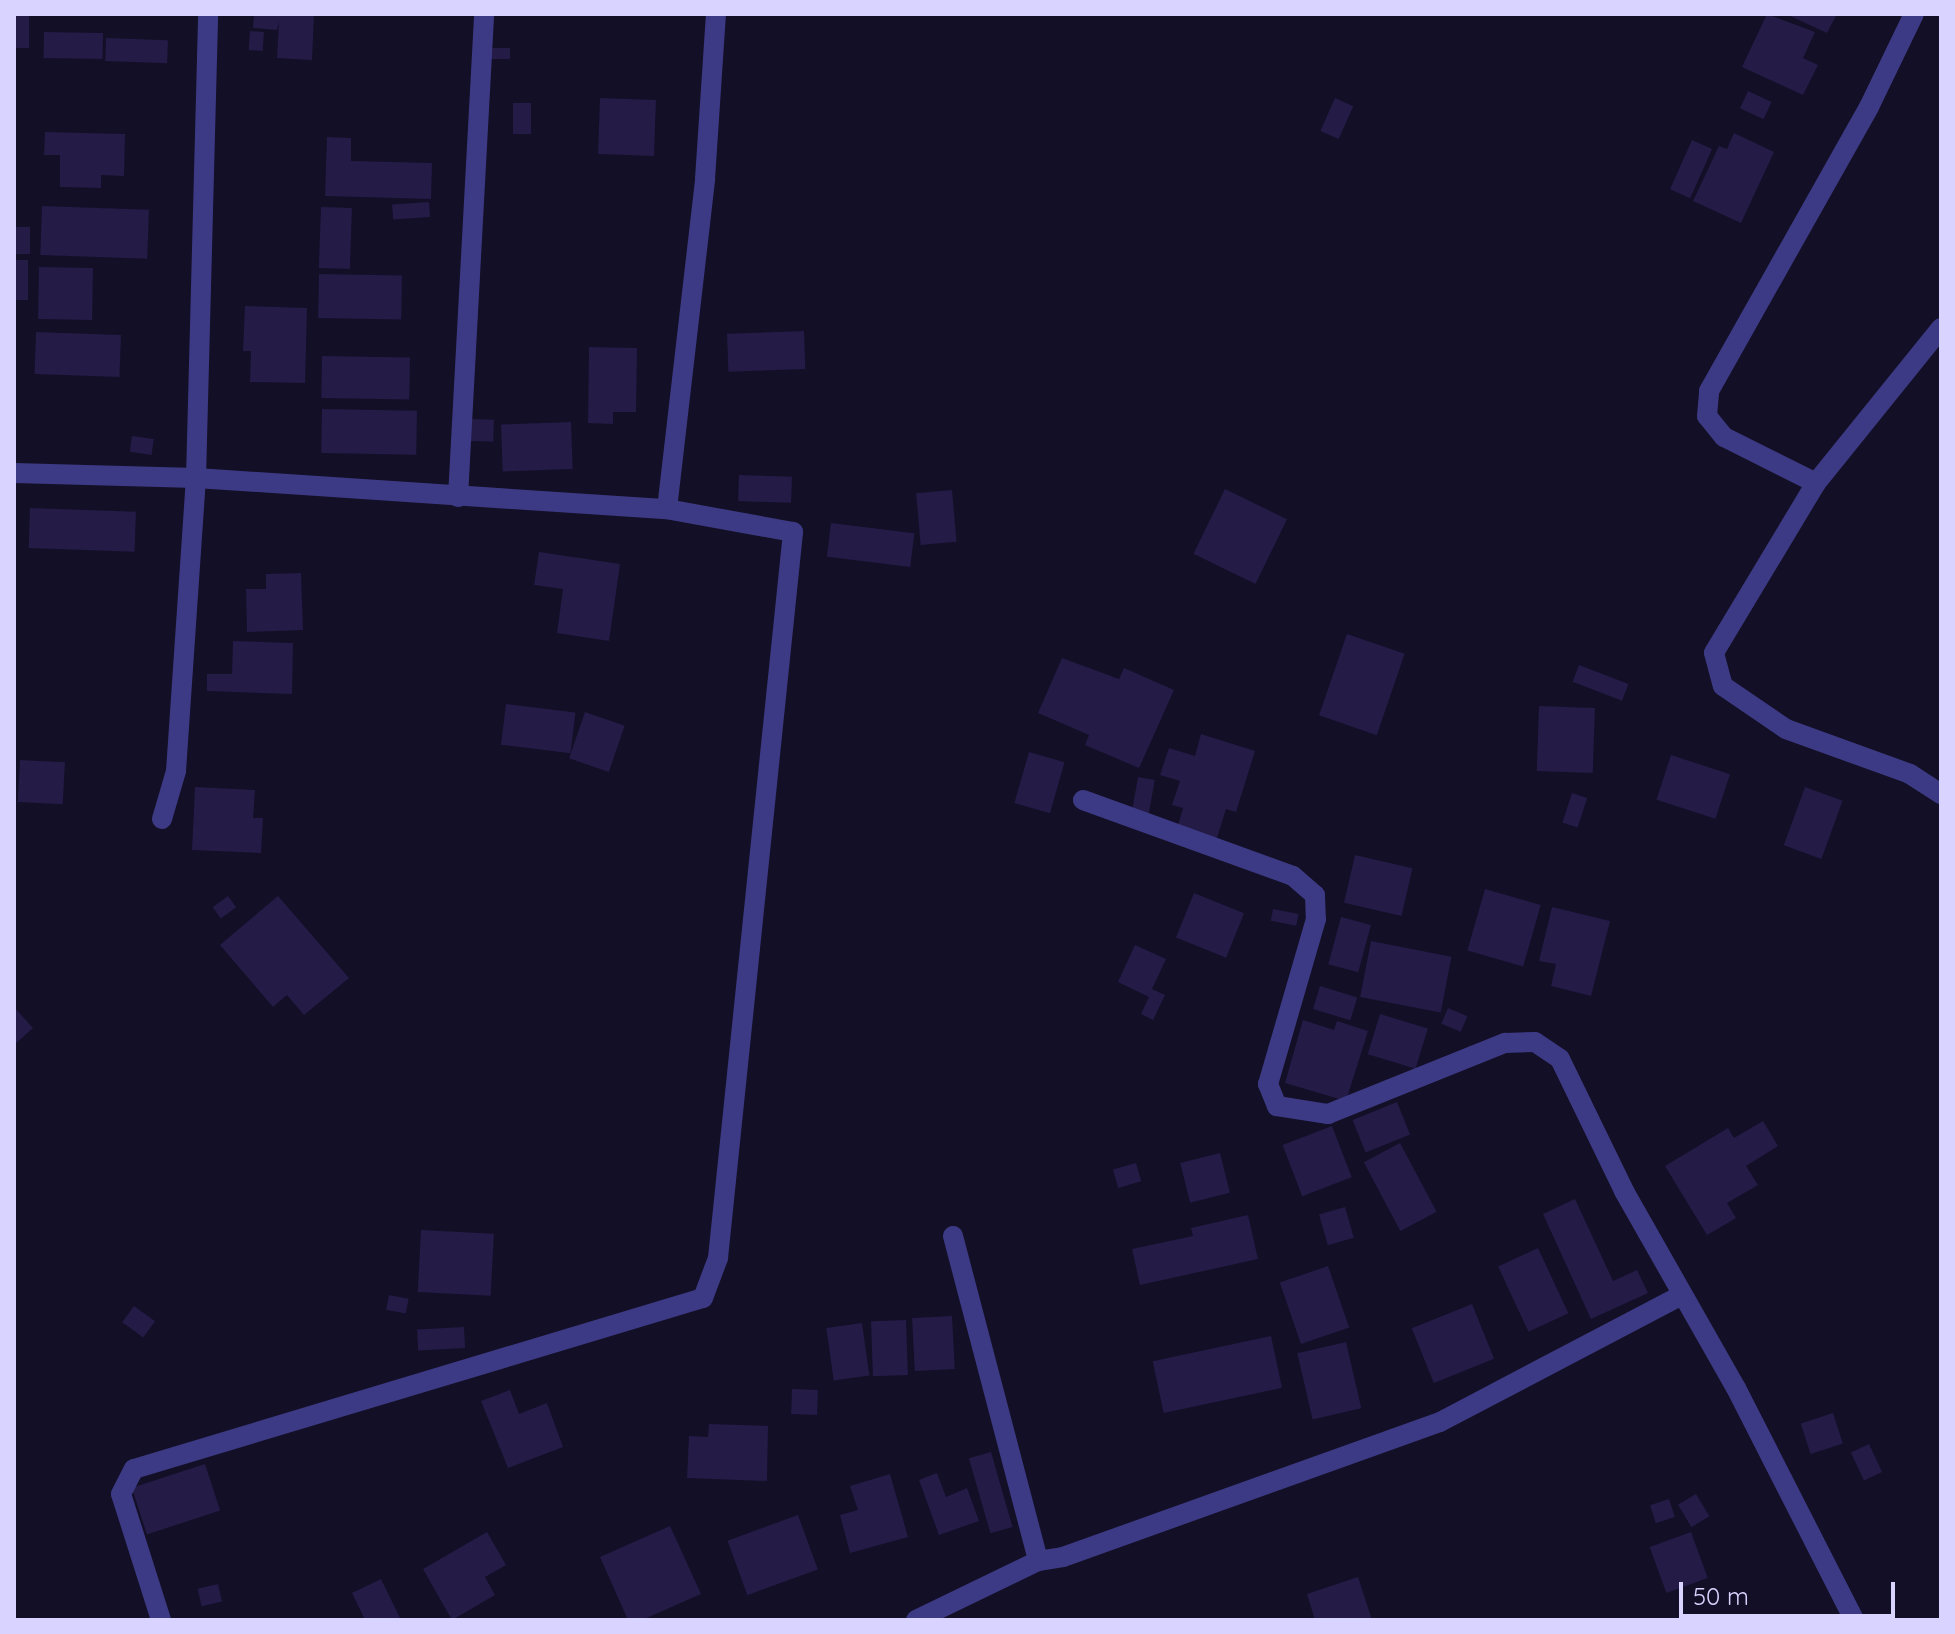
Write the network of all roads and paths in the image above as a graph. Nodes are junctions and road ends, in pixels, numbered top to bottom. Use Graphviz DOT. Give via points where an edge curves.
graph roads {
  1 [pos="208,14"];
  2 [pos="484,14"];
  3 [pos="716,14"];
  4 [pos="1914,14"];
  5 [pos="1941,328"];
  6 [pos="14,473"];
  7 [pos="196,478"];
  8 [pos="1816,483"];
  9 [pos="458,497"];
  10 [pos="667,509"];
  11 [pos="1941,794"];
  12 [pos="1083,800"];
  13 [pos="162,819"];
  14 [pos="953,1236"];
  15 [pos="1682,1295"];
  16 [pos="1038,1561"];
  17 [pos="161,1620"];
  18 [pos="916,1620"];
  19 [pos="1854,1620"];
  1 -- 7 [label="street"];
  2 -- 9 [label="street"];
  3 -- 10 [label="street" via="703,194"];
  4 -- 8 [label="street" via="1869,107 1709,391 1707,416 1724,437"];
  5 -- 8 [label="street"];
  6 -- 7 [label="street"];
  7 -- 9 [label="street"];
  7 -- 13 [label="street" via="176,771"];
  8 -- 11 [label="street" via="1714,653 1723,686 1786,729 1910,774"];
  9 -- 10 [label="street"];
  10 -- 17 [label="street" via="793,532 718,1258 703,1298 134,1469 121,1494"];
  12 -- 15 [label="street" via="1293,876 1315,895 1316,919 1268,1084 1277,1106 1328,1114 1505,1043 1535,1042 1560,1059"];
  14 -- 16 [label="street"];
  15 -- 16 [label="street" via="1440,1422 1063,1557"];
  15 -- 19 [label="street" via="1736,1388"];
  16 -- 18 [label="street"];
}
